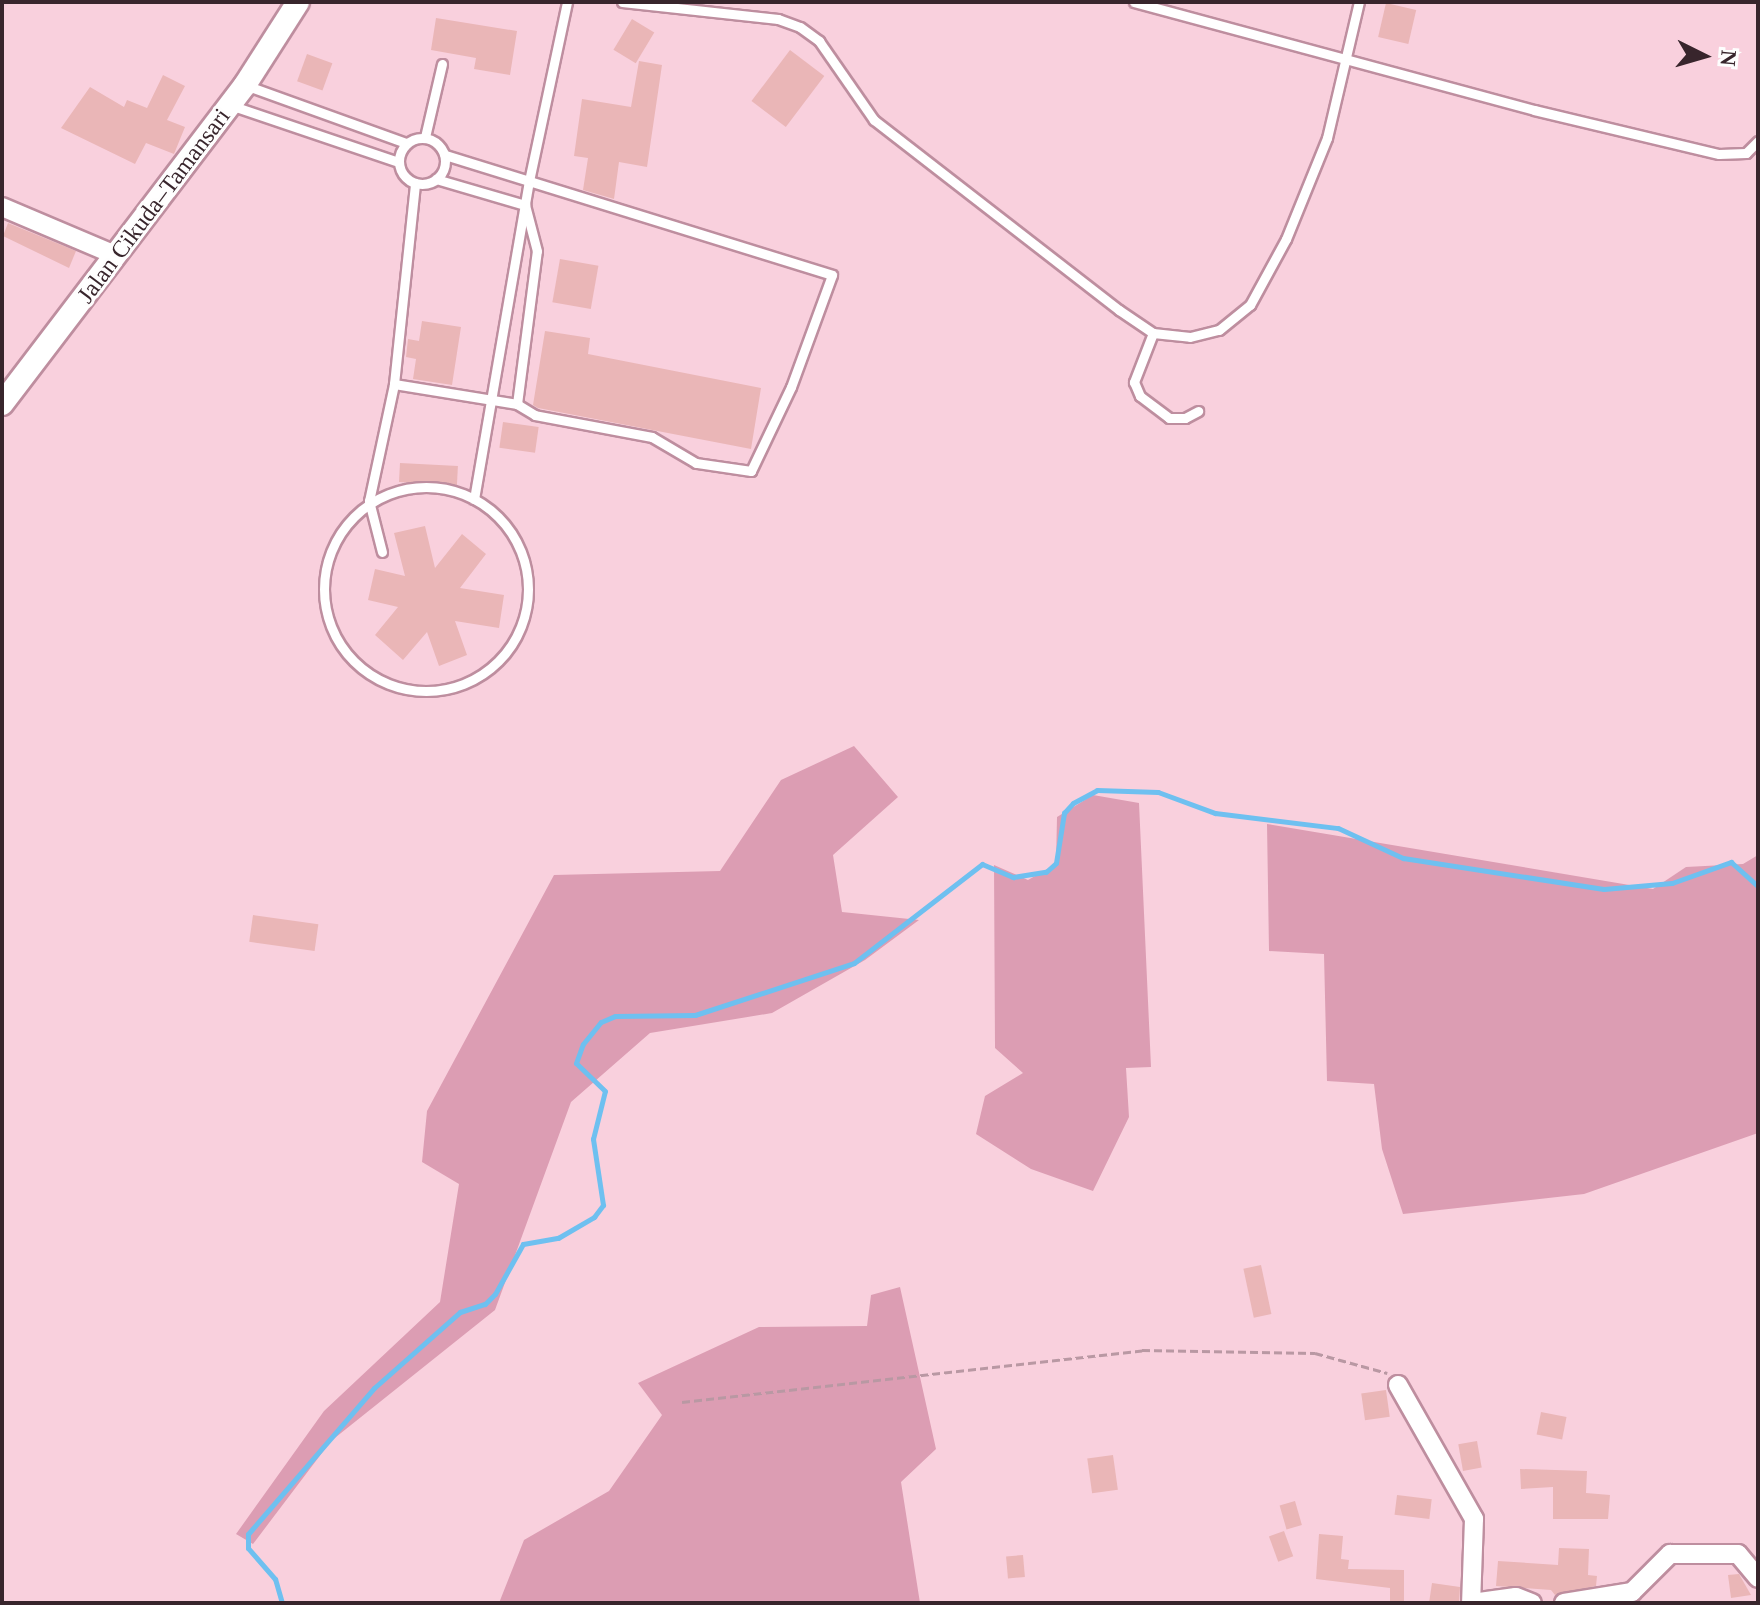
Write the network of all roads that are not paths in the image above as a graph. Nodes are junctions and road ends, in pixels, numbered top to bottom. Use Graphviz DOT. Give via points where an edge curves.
graph roads {
  1 [pos="298,2"];
  2 [pos="567,2"];
  3 [pos="622,2"];
  4 [pos="1134,2"];
  5 [pos="1359,2"];
  6 [pos="1344,59"];
  7 [pos="442,64"];
  8 [pos="245,85"];
  9 [pos="230,105"];
  10 [pos="425,137"];
  11 [pos="1758,141"];
  12 [pos="406,143"];
  13 [pos="445,155"];
  14 [pos="398,162"];
  15 [pos="436,179"];
  16 [pos="529,181"];
  17 [pos="415,183"];
  18 [pos="525,205"];
  19 [pos="2,207"];
  20 [pos="115,255"];
  21 [pos="509,300"];
  22 [pos="529,304"];
  23 [pos="1153,333"];
  24 [pos="394,384"];
  25 [pos="492,399"];
  26 [pos="2,404"];
  27 [pos="517,404"];
  28 [pos="1198,411"];
  29 [pos="474,499"];
  30 [pos="369,501"];
  31 [pos="382,552"];
  32 [pos="1398,1385"];
  33 [pos="1758,1578"];
  34 [pos="1472,1603"];
  35 [pos="1532,1603"];
  36 [pos="1564,1603"];
  1 -- 8 [label="street, Jalan Cikuda–Tamansari"];
  2 -- 16 [label="lane"];
  3 -- 23 [label="lane" via="778,19 800,27 819,41 874,120"];
  4 -- 6 [label="lane"];
  5 -- 6 [label="lane"];
  6 -- 11 [label="lane" via="1719,154 1746,153"];
  6 -- 23 [label="lane" via="1327,138 1286,239 1250,305 1219,330 1190,337"];
  7 -- 10 [label="lane"];
  8 -- 9 [label="street, Jalan Cikuda–Tamansari"];
  8 -- 12 [label="lane"];
  9 -- 14 [label="lane"];
  9 -- 20 [label="street, Jalan Cikuda–Tamansari"];
  10 -- 12 [label="lane"];
  10 -- 13 [label="lane"];
  12 -- 14 [label="lane"];
  13 -- 15 [label="lane"];
  13 -- 16 [label="lane"];
  14 -- 17 [label="lane"];
  15 -- 17 [label="lane"];
  15 -- 18 [label="lane"];
  16 -- 18 [label="lane"];
  16 -- 27 [label="lane" via="832,275 791,387 751,471 696,463 652,437 535,415"];
  17 -- 24 [label="lane"];
  18 -- 21 [label="lane"];
  18 -- 22 [label="lane" via="537,251"];
  19 -- 20 [label="street"];
  20 -- 26 [label="street, Jalan Cikuda–Tamansari"];
  21 -- 22 [label="lane"];
  21 -- 25 [label="lane"];
  22 -- 27 [label="lane"];
  23 -- 28 [label="lane" via="1134,382 1140,396 1169,418"];
  24 -- 25 [label="lane"];
  24 -- 30 [label="lane"];
  25 -- 27 [label="lane"];
  25 -- 29 [label="lane"];
  29 -- 30 [label="lane" via="423,486"];
  29 -- 30 [label="lane" via="507,526 525,565 526,608 520,629 496,664 460,687 439,692 397,689 384,682 359,668 333,634 323,592 331,550"];
  30 -- 31 [label="lane"];
  32 -- 34 [label="street" via="1474,1519"];
  33 -- 36 [label="street" via="1738,1554 1670,1554 1632,1592"];
  34 -- 35 [label="street" via="1516,1597"];
}
